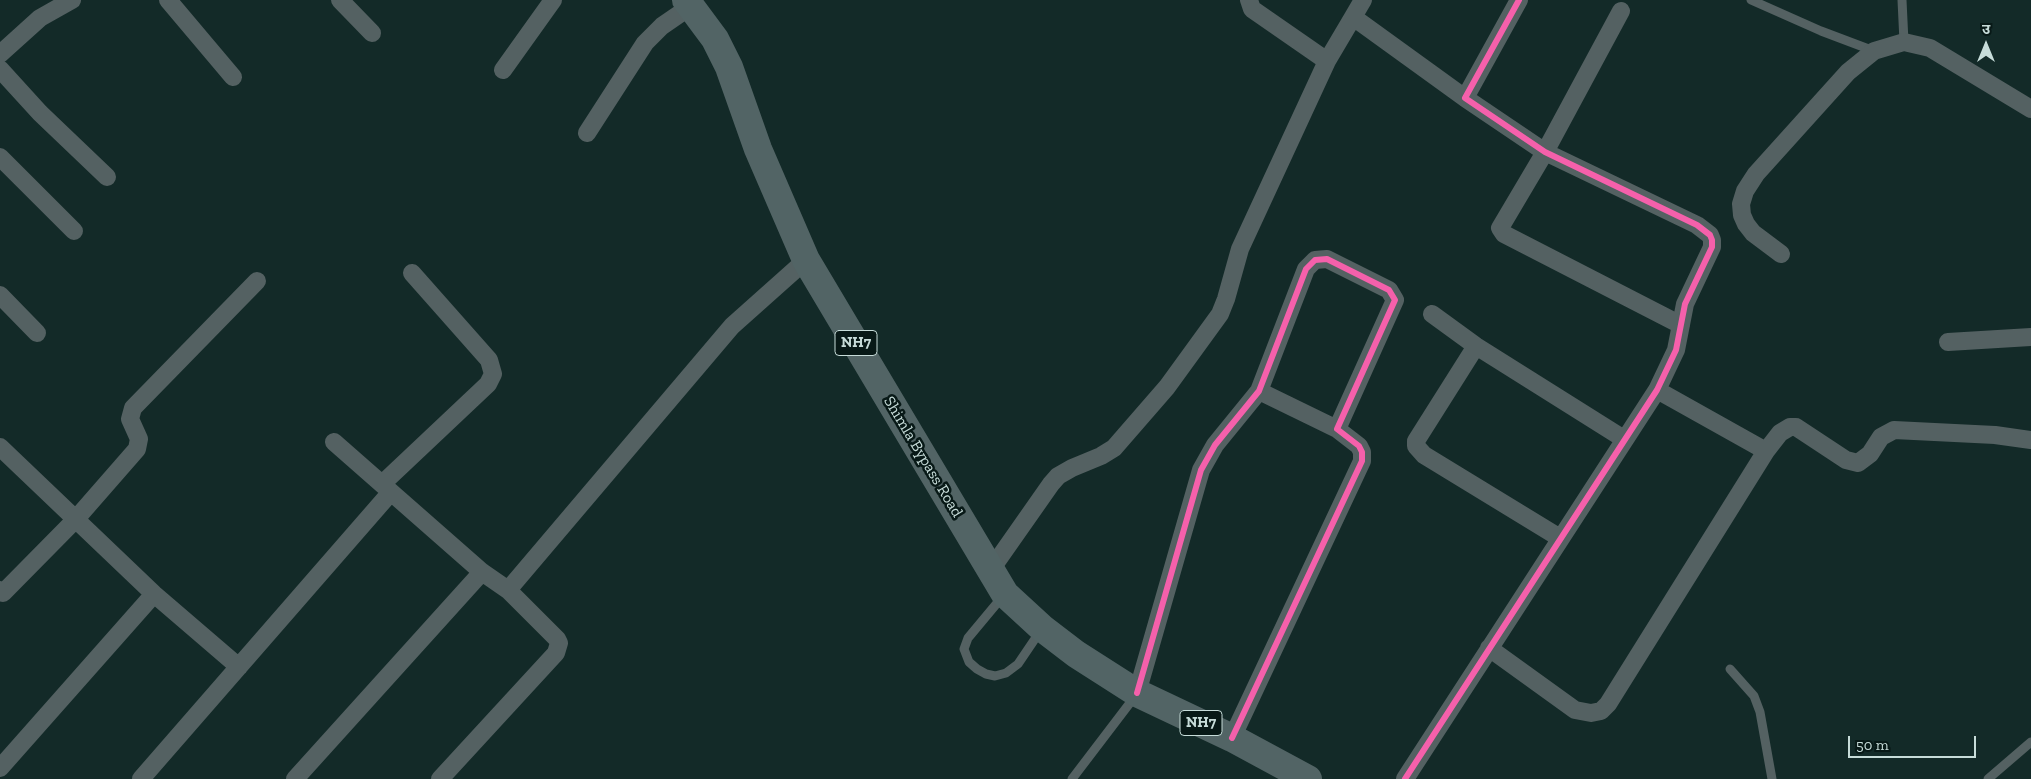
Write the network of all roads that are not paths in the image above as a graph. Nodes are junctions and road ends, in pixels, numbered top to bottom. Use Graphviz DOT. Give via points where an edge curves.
graph roads {
  1 [pos="72,0"];
  2 [pos="168,0"];
  3 [pos="340,0"];
  4 [pos="553,0"];
  5 [pos="1249,0"];
  6 [pos="1363,0"];
  7 [pos="1519,0"];
  8 [pos="1751,0"];
  9 [pos="1902,0"];
  10 [pos="688,3"];
  11 [pos="1621,11"];
  12 [pos="1353,17"];
  13 [pos="372,33"];
  14 [pos="1904,42"];
  15 [pos="1874,51"];
  16 [pos="0,54"];
  17 [pos="1327,61"];
  18 [pos="0,69"];
  19 [pos="503,70"];
  20 [pos="233,77"];
  21 [pos="1465,98"];
  22 [pos="2031,109"];
  23 [pos="588,133"];
  24 [pos="1544,152"];
  25 [pos="0,157"];
  26 [pos="107,177"];
  27 [pos="74,231"];
  28 [pos="1781,254"];
  29 [pos="806,260"];
  30 [pos="412,274"];
  31 [pos="256,280"];
  32 [pos="0,294"];
  33 [pos="1432,314"];
  34 [pos="1681,325"];
  35 [pos="36,333"];
  36 [pos="2031,337"];
  37 [pos="1948,342"];
  38 [pos="1476,346"];
  39 [pos="1657,390"];
  40 [pos="1259,391"];
  41 [pos="1337,430"];
  42 [pos="1624,439"];
  43 [pos="2031,440"];
  44 [pos="334,442"];
  45 [pos="0,447"];
  46 [pos="1766,451"];
  47 [pos="386,488"];
  48 [pos="75,520"];
  49 [pos="1560,538"];
  50 [pos="990,571"];
  51 [pos="482,572"];
  52 [pos="508,590"];
  53 [pos="1,594"];
  54 [pos="154,594"];
  55 [pos="1005,594"];
  56 [pos="1042,628"];
  57 [pos="1489,648"];
  58 [pos="239,666"];
  59 [pos="1730,669"];
  60 [pos="1137,693"];
  61 [pos="1232,738"];
  62 [pos="2031,742"];
  63 [pos="0,768"];
  64 [pos="141,779"];
  65 [pos="295,779"];
  66 [pos="440,779"];
  67 [pos="1072,779"];
  68 [pos="1308,779"];
  69 [pos="1405,779"];
  70 [pos="1772,779"];
  71 [pos="1988,779"];
  1 -- 16 [label="street" via="40,18"];
  2 -- 20 [label="street"];
  3 -- 13 [label="street"];
  4 -- 19 [label="street"];
  5 -- 17 [label="street" via="1252,9"];
  6 -- 12 [label="street"];
  7 -- 21 [label="street"];
  8 -- 15 [label="lane"];
  9 -- 14 [label="lane"];
  10 -- 23 [label="street" via="645,43"];
  10 -- 29 [label="highway, Shimla Bypass Road / NH7" via="715,39 729,67 758,149"];
  11 -- 24 [label="street"];
  12 -- 17 [label="street"];
  12 -- 21 [label="street"];
  14 -- 15 [label="street"];
  14 -- 22 [label="street" via="1930,48"];
  15 -- 28 [label="street" via="1848,72 1756,174 1745,191 1741,204 1746,224"];
  17 -- 50 [label="street" via="1240,249 1220,314 1167,387 1114,448 1055,480"];
  18 -- 26 [label="street" via="40,113"];
  21 -- 24 [label="street"];
  24 -- 34 [label="street" via="1697,225 1710,235 1711,250 1685,304"];
  24 -- 34 [label="street" via="1501,225 1501,232"];
  25 -- 27 [label="street"];
  29 -- 50 [label="highway, Shimla Bypass Road / NH7"];
  29 -- 52 [label="street" via="732,326"];
  30 -- 47 [label="street" via="489,360 493,374 488,384"];
  31 -- 48 [label="street" via="133,408 130,419 139,439 137,449"];
  32 -- 35 [label="street"];
  33 -- 38 [label="street"];
  34 -- 39 [label="street" via="1676,350"];
  36 -- 37 [label="street"];
  38 -- 42 [label="street"];
  38 -- 49 [label="street" via="1416,441 1416,446 1424,455"];
  39 -- 42 [label="street"];
  39 -- 46 [label="street"];
  40 -- 41 [label="street"];
  40 -- 41 [label="street" via="1306,270 1315,260 1327,259 1390,290 1395,300"];
  40 -- 60 [label="street" via="1215,445 1202,470"];
  41 -- 61 [label="street" via="1359,446 1362,462"];
  42 -- 49 [label="street"];
  43 -- 46 [label="street" via="1995,434 1894,430 1881,436 1870,454 1858,463 1846,460 1796,428 1790,428 1780,433"];
  44 -- 47 [label="street"];
  45 -- 48 [label="street"];
  46 -- 57 [label="street" via="1601,711 1574,710"];
  47 -- 51 [label="street"];
  47 -- 58 [label="street"];
  48 -- 53 [label="street"];
  48 -- 54 [label="street"];
  49 -- 57 [label="street"];
  50 -- 55 [label="highway, Shimla Bypass Road / NH7"];
  51 -- 52 [label="street"];
  51 -- 65 [label="street"];
  52 -- 66 [label="street" via="557,639 558,649"];
  54 -- 58 [label="street"];
  54 -- 63 [label="street"];
  55 -- 56 [label="highway, Shimla Bypass Road / NH7"];
  55 -- 56 [label="lane" via="968,638 964,649 969,662 986,674 1006,673 1018,664"];
  56 -- 60 [label="highway, Shimla Bypass Road / NH7"];
  57 -- 69 [label="street"];
  58 -- 64 [label="street"];
  59 -- 70 [label="lane" via="1754,696"];
  60 -- 61 [label="highway, Shimla Bypass Road / NH7"];
  60 -- 67 [label="lane"];
  61 -- 68 [label="highway, Shimla Bypass Road / NH7"];
  62 -- 71 [label="lane"];
}
